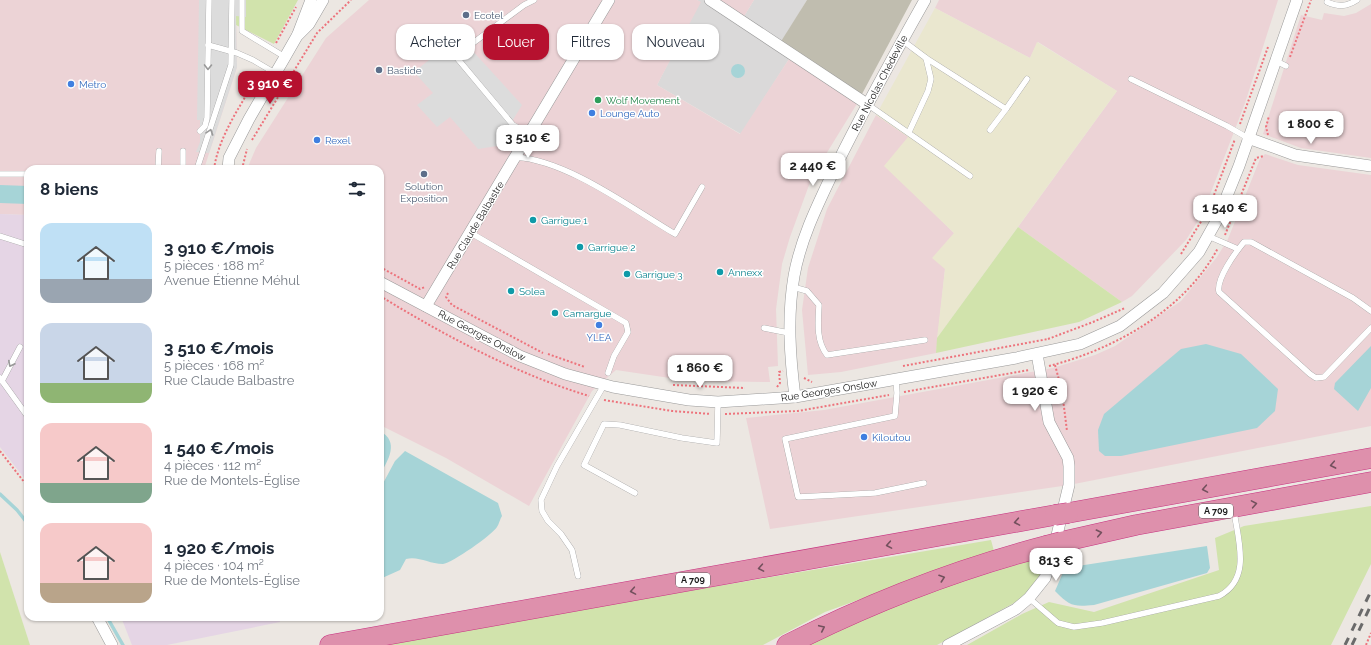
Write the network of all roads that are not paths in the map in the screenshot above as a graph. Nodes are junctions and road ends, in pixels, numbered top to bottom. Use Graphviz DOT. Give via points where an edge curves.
graph roads {
  1 [pos="209,0"];
  2 [pos="232,0"];
  3 [pos="242,0"];
  4 [pos="311,0"];
  5 [pos="323,0"];
  6 [pos="534,0"];
  7 [pos="608,0"];
  8 [pos="710,0"];
  9 [pos="925,0"];
  10 [pos="1297,0"];
  11 [pos="1356,0"];
  12 [pos="1327,2"];
  13 [pos="297,36"];
  14 [pos="902,40"];
  15 [pos="475,42"];
  16 [pos="208,45"];
  17 [pos="231,51"];
  18 [pos="284,56"];
  19 [pos="926,58"];
  20 [pos="459,60"];
  21 [pos="1276,61"];
  22 [pos="1286,66"];
  23 [pos="275,73"];
  24 [pos="1027,79"];
  25 [pos="1131,80"];
  26 [pos="866,104"];
  27 [pos="1006,109"];
  28 [pos="990,130"];
  29 [pos="200,131"];
  30 [pos="909,132"];
  31 [pos="529,134"];
  32 [pos="1248,138"];
  33 [pos="158,151"];
  34 [pos="183,151"];
  35 [pos="515,157"];
  36 [pos="158,165"];
  37 [pos="183,165"];
  38 [pos="198,165"];
  39 [pos="228,165"];
  40 [pos="1371,166"];
  41 [pos="0,174"];
  42 [pos="24,174"];
  43 [pos="970,176"];
  44 [pos="702,187"];
  45 [pos="471,234"];
  46 [pos="0,236"];
  47 [pos="1208,236"];
  48 [pos="24,244"];
  49 [pos="1238,249"];
  50 [pos="384,284"];
  51 [pos="792,287"];
  52 [pos="426,306"];
  53 [pos="1371,311"];
  54 [pos="764,328"];
  55 [pos="1371,328"];
  56 [pos="789,333"];
  57 [pos="925,340"];
  58 [pos="20,347"];
  59 [pos="1037,354"];
  60 [pos="608,373"];
  61 [pos="896,379"];
  62 [pos="1,380"];
  63 [pos="604,385"];
  64 [pos="795,398"];
  65 [pos="718,402"];
  66 [pos="24,411"];
  67 [pos="1371,458"];
  68 [pos="1371,482"];
  69 [pos="924,483"];
  70 [pos="635,492"];
  71 [pos="1233,508"];
  72 [pos="578,576"];
  73 [pos="1029,598"];
  74 [pos="99,621"];
  75 [pos="112,645"];
  76 [pos="330,645"];
  77 [pos="787,645"];
  78 [pos="948,645"];
  1 -- 16 [label="lane"];
  2 -- 17 [label="lane"];
  3 -- 18 [label="lane" via="242,31"];
  4 -- 13 [label="street"];
  5 -- 13 [label="street" via="309,24"];
  6 -- 15 [label="lane"];
  7 -- 31 [label="street, Rue Claude Balbastre"];
  8 -- 26 [label="street"];
  9 -- 14 [label="street, Rue Nicolas Chédeville"];
  10 -- 21 [label="street, Rue Georges Onslow"];
  11 -- 12 [label="lane" via="1342,6"];
  13 -- 18 [label="street"];
  14 -- 19 [label="lane"];
  14 -- 26 [label="street, Rue Nicolas Chédeville"];
  16 -- 17 [label="lane"];
  16 -- 29 [label="lane, one-way" via="207,118 205,126"];
  17 -- 23 [label="lane"];
  38 -- 17 [label="lane, one-way" via="231,65"];
  18 -- 23 [label="street"];
  19 -- 27 [label="lane"];
  19 -- 30 [label="lane" via="931,79"];
  20 -- 31 [label="lane" via="512,124"];
  21 -- 22 [label="lane"];
  21 -- 32 [label="street, Rue Georges Onslow"];
  23 -- 39 [label="street" via="229,158"];
  24 -- 27 [label="lane"];
  25 -- 32 [label="lane"];
  26 -- 30 [label="lane"];
  26 -- 51 [label="street, Rue Nicolas Chédeville" via="813,212"];
  27 -- 28 [label="lane"];
  30 -- 43 [label="lane"];
  31 -- 35 [label="street, Rue Claude Balbastre"];
  32 -- 40 [label="street" via="1295,155"];
  32 -- 47 [label="street, Rue Georges Onslow" via="1236,174"];
  33 -- 36 [label="lane"];
  34 -- 37 [label="lane"];
  35 -- 44 [label="lane" via="538,160 581,178 675,234"];
  35 -- 45 [label="street, Rue Claude Balbastre"];
  41 -- 42 [label="lane"];
  45 -- 52 [label="street, Rue Claude Balbastre"];
  45 -- 60 [label="lane" via="626,323 628,332 614,356"];
  46 -- 48 [label="lane"];
  47 -- 49 [label="lane"];
  47 -- 59 [label="street, Rue Georges Onslow" via="1199,252 1163,293 1120,326 1080,344"];
  49 -- 53 [label="lane" via="1244,242 1251,242 1353,298"];
  49 -- 55 [label="lane" via="1218,284 1219,292 1316,378 1324,377"];
  50 -- 52 [label="street, Rue Georges Onslow"];
  51 -- 56 [label="street, Rue Nicolas Chédeville"];
  51 -- 57 [label="lane" via="807,291 819,305 821,347 827,355"];
  52 -- 63 [label="street, Rue Georges Onslow" via="520,356 565,374"];
  54 -- 56 [label="lane"];
  56 -- 64 [label="street, Rue Nicolas Chédeville"];
  58 -- 62 [label="lane, one-way"];
  59 -- 61 [label="street, Rue Georges Onslow"];
  59 -- 73 [label="street" via="1049,422 1068,458 1068,485 1045,578"];
  61 -- 64 [label="street, Rue Georges Onslow"];
  61 -- 69 [label="lane" via="895,416 785,439 798,497 875,493"];
  62 -- 66 [label="lane"];
  63 -- 65 [label="street, Rue Georges Onslow" via="690,400"];
  63 -- 72 [label="lane" via="557,466 541,500 542,511 548,521 562,534 572,550"];
  64 -- 65 [label="street, Rue Georges Onslow"];
  65 -- 70 [label="lane" via="717,442 604,424 584,465"];
  67 -- 76 [label="highway, A 709, one-way"];
  71 -- 68 [label="highway, A 709, one-way"];
  71 -- 73 [label="lane" via="1240,550 1240,571 1232,588 1219,596 1074,627 1058,623"];
  77 -- 71 [label="highway, A 709, one-way" via="845,617 918,587 987,563 1136,525"];
  73 -- 78 [label="street" via="1016,609"];
  74 -- 75 [label="street"];
}
